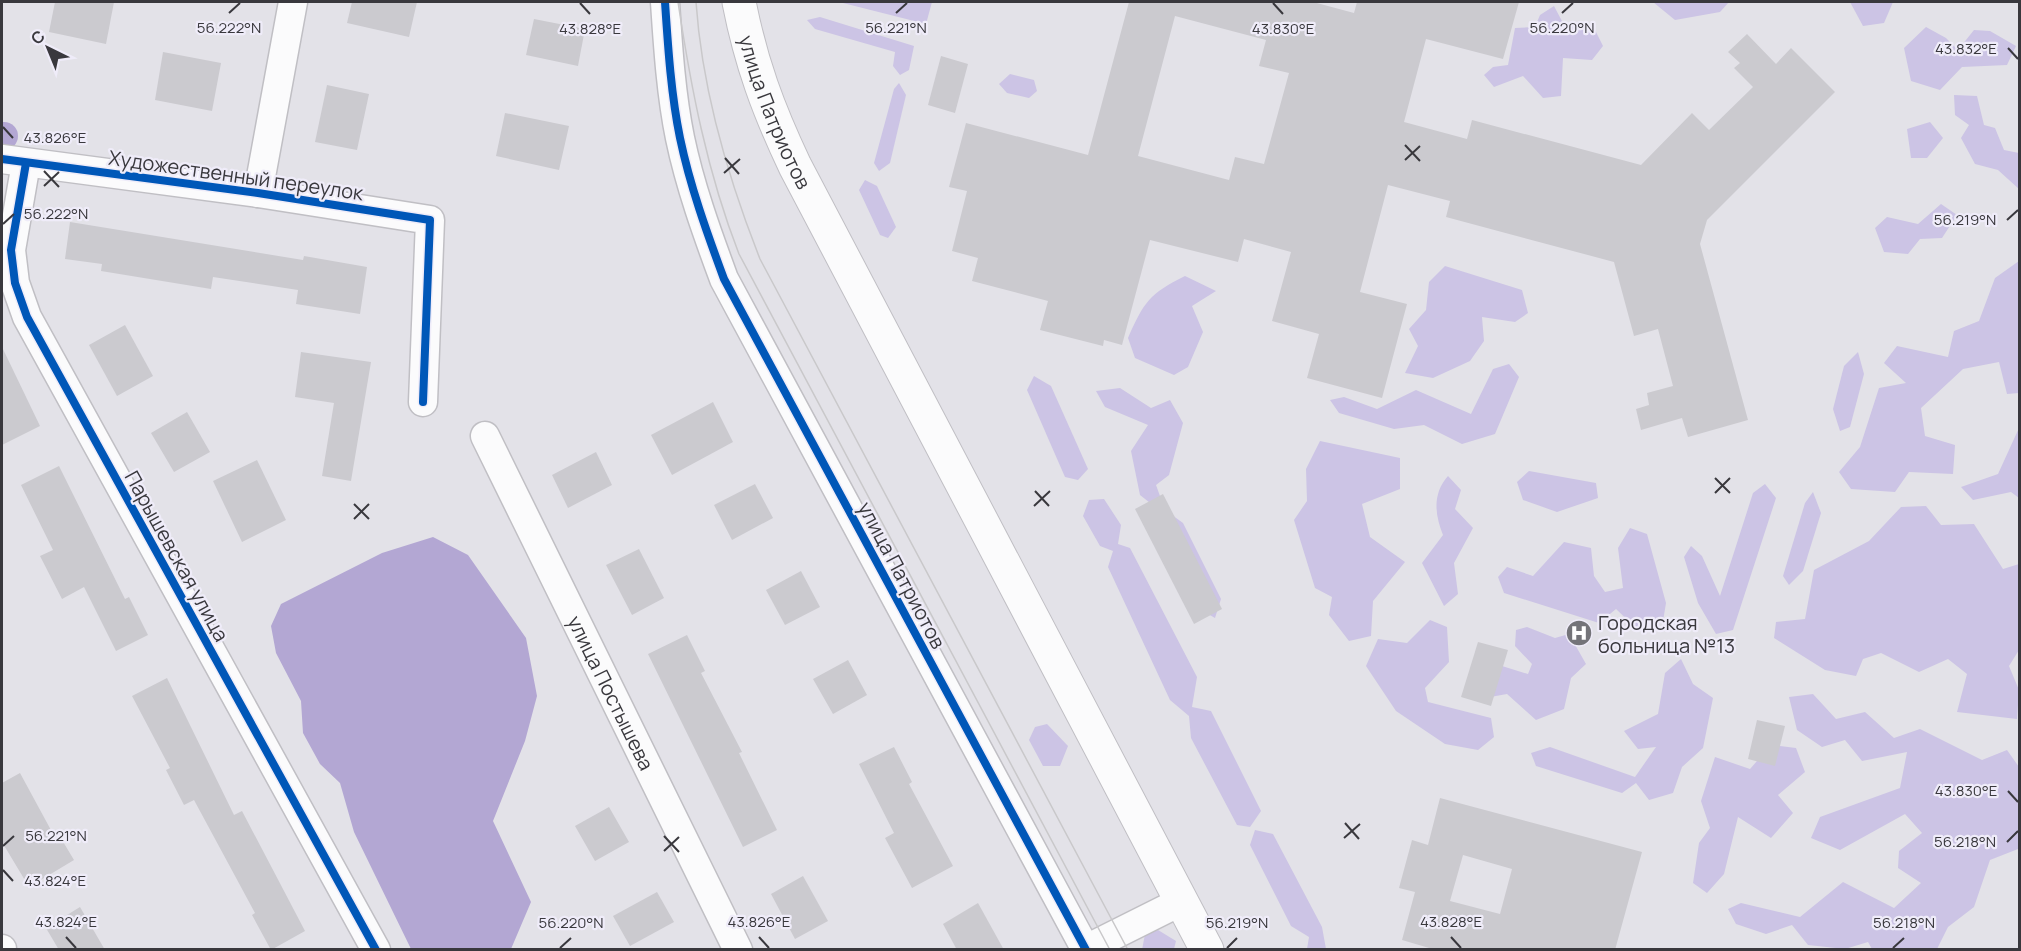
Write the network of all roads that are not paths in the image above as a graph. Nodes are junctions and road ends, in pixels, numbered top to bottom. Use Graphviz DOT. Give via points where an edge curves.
graph roads {
  1 [pos="293,2"];
  2 [pos="665,2"];
  3 [pos="740,2"];
  4 [pos="14,161"];
  5 [pos="258,193"];
  6 [pos="423,402"];
  7 [pos="484,436"];
  8 [pos="1182,901"];
  9 [pos="1085,949"];
  10 [pos="376,950"];
  11 [pos="738,950"];
  12 [pos="1207,950"];
  1 -- 5 [label="street"];
  2 -- 9 [label="street, улица Патриотов" via="680,139 699,211 724,279"];
  3 -- 8 [label="main road, улица Патриотов" via="747,44 765,104 795,166"];
  4 -- 5 [label="street, Художественный переулок"];
  4 -- 10 [label="street, Парышевская улица" via="11,250 15,283 27,317"];
  5 -- 6 [label="street, Художественный переулок" via="430,220"];
  7 -- 11 [label="street, улица Постышева"];
  8 -- 9 [label="street"];
  8 -- 12 [label="main road, улица Патриотов"];
}
